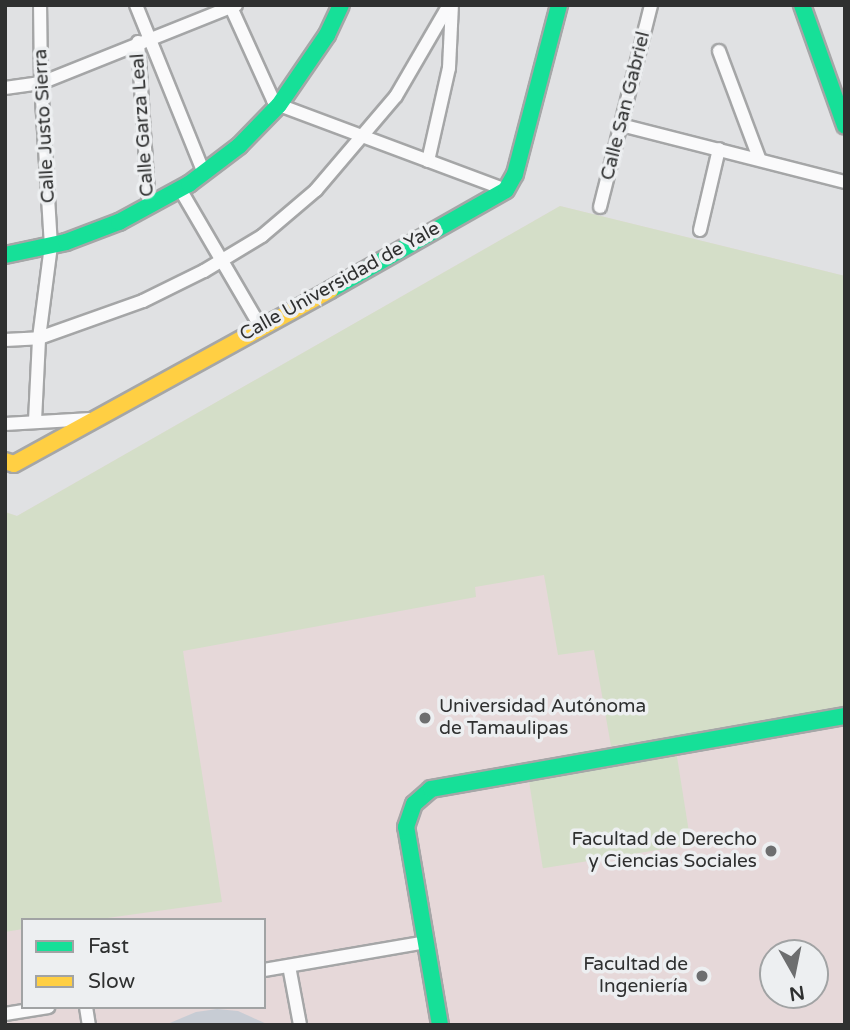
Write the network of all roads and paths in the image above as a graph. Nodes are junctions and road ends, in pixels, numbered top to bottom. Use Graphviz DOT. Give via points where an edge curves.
graph roads {
  1 [pos="40,5"];
  2 [pos="136,5"];
  3 [pos="341,5"];
  4 [pos="451,5"];
  5 [pos="559,5"];
  6 [pos="651,5"];
  7 [pos="802,5"];
  8 [pos="232,6"];
  9 [pos="143,40"];
  10 [pos="719,51"];
  11 [pos="41,83"];
  12 [pos="5,88"];
  13 [pos="279,105"];
  14 [pos="621,125"];
  15 [pos="845,126"];
  16 [pos="360,136"];
  17 [pos="719,149"];
  18 [pos="759,158"];
  19 [pos="428,161"];
  20 [pos="204,173"];
  21 [pos="845,182"];
  22 [pos="180,189"];
  23 [pos="506,190"];
  24 [pos="149,207"];
  25 [pos="600,207"];
  26 [pos="701,230"];
  27 [pos="51,246"];
  28 [pos="5,255"];
  29 [pos="221,260"];
  30 [pos="260,326"];
  31 [pos="39,338"];
  32 [pos="5,340"];
  33 [pos="95,419"];
  34 [pos="35,421"];
  35 [pos="5,424"];
  36 [pos="5,461"];
  37 [pos="845,716"];
  38 [pos="426,942"];
  39 [pos="289,966"];
  40 [pos="266,970"];
  41 [pos="36,1009"];
  42 [pos="5,1014"];
  43 [pos="300,1025"];
  44 [pos="440,1025"];
  1 -- 11 [label="street, Calle Justo Sierra"];
  2 -- 9 [label="street"];
  3 -- 13 [label="street" via="327,35"];
  4 -- 16 [label="street" via="396,96"];
  4 -- 19 [label="street" via="449,68"];
  5 -- 23 [label="street" via="515,174"];
  6 -- 14 [label="street, Calle San Gabriel"];
  7 -- 15 [label="street"];
  8 -- 9 [label="street"];
  8 -- 13 [label="street"];
  9 -- 11 [label="street"];
  9 -- 20 [label="street"];
  9 -- 24 [label="street, Calle Garza Leal"];
  10 -- 18 [label="street"];
  11 -- 12 [label="street"];
  11 -- 27 [label="street, Calle Justo Sierra"];
  13 -- 16 [label="street"];
  13 -- 20 [label="street" via="239,146"];
  14 -- 17 [label="street"];
  14 -- 25 [label="street, Calle San Gabriel"];
  16 -- 19 [label="street"];
  16 -- 29 [label="street" via="316,190 262,236"];
  17 -- 18 [label="street"];
  17 -- 26 [label="street"];
  18 -- 21 [label="street"];
  19 -- 23 [label="street"];
  20 -- 22 [label="street"];
  22 -- 24 [label="street"];
  22 -- 29 [label="street"];
  23 -- 30 [label="street, Calle Universidad de Yale"];
  24 -- 27 [label="street"];
  27 -- 28 [label="street"];
  27 -- 31 [label="street, Calle Justo Sierra"];
  29 -- 30 [label="street"];
  29 -- 31 [label="street" via="142,301"];
  30 -- 33 [label="street, Calle Universidad de Yale"];
  31 -- 32 [label="street"];
  31 -- 34 [label="street, Calle Justo Sierra"];
  33 -- 34 [label="street"];
  33 -- 36 [label="street, Calle Universidad de Yale" via="14,464"];
  34 -- 35 [label="street"];
  37 -- 38 [label="street" via="431,789 414,804 406,827"];
  38 -- 39 [label="street"];
  38 -- 44 [label="street"];
  39 -- 40 [label="street"];
  39 -- 43 [label="street"];
  41 -- 42 [label="street"];
}
